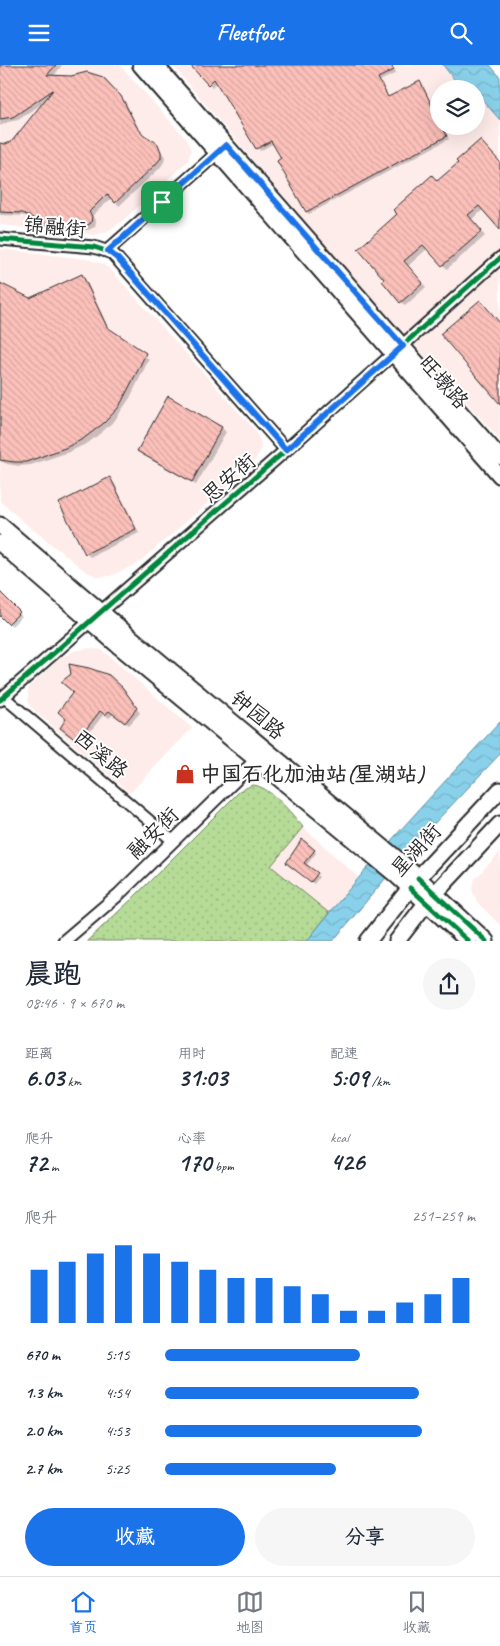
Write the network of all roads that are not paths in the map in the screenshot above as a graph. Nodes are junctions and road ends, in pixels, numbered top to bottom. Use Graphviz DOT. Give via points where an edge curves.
graph roads {
  1 [pos="140,65"];
  2 [pos="156,65"];
  3 [pos="222,149"];
  4 [pos="0,239"];
  5 [pos="108,251"];
  6 [pos="500,259"];
  7 [pos="398,350"];
  8 [pos="286,450"];
  9 [pos="500,457"];
  10 [pos="500,477"];
  11 [pos="0,525"];
  12 [pos="0,543"];
  13 [pos="95,616"];
  14 [pos="2,698"];
  15 [pos="261,755"];
  16 [pos="500,790"];
  17 [pos="500,824"];
  18 [pos="172,840"];
  19 [pos="414,883"];
  20 [pos="431,898"];
  21 [pos="64,941"];
  22 [pos="368,941"];
  23 [pos="397,941"];
  24 [pos="468,941"];
  25 [pos="486,941"];
  1 -- 3 [label="main road, 旺墩路"];
  2 -- 3 [label="main road, 旺墩路"];
  3 -- 5 [label="street, 锦融街"];
  3 -- 7 [label="main road, 旺墩路"];
  4 -- 5 [label="street, 锦融街"];
  5 -- 8 [label="street"];
  6 -- 7 [label="street, 思安街"];
  7 -- 8 [label="street, 思安街"];
  7 -- 9 [label="main road, 旺墩路"];
  7 -- 10 [label="main road, 旺墩路"];
  8 -- 13 [label="street, 思安街"];
  11 -- 13 [label="main road, 钟园路"];
  12 -- 13 [label="main road, 钟园路"];
  13 -- 14 [label="street, 思安街"];
  13 -- 15 [label="main road, 钟园路"];
  14 -- 18 [label="street, 西溪路"];
  15 -- 18 [label="street, 融安街"];
  15 -- 19 [label="main road, 钟园路"];
  16 -- 19 [label="main road, 星湖街"];
  17 -- 20 [label="main road, 星湖街"];
  18 -- 21 [label="street, 融安街" via="118,895"];
  19 -- 20 [label="main road, 钟园路"];
  19 -- 22 [label="main road, 星湖街"];
  20 -- 23 [label="main road, 星湖街"];
  20 -- 24 [label="main road, 钟园路"];
  20 -- 25 [label="main road, 钟园路"];
}
